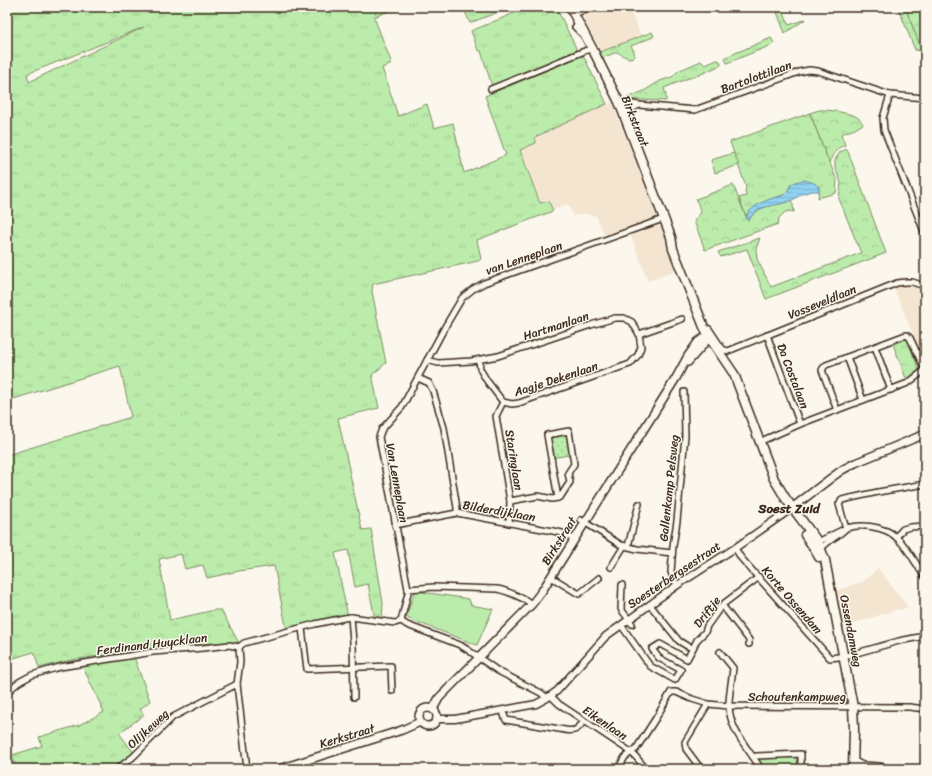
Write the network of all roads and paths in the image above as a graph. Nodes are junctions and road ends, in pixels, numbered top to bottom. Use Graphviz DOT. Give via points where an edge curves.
graph roads {
  1 [pos="565,7"];
  2 [pos="593,7"];
  3 [pos="572,11"];
  4 [pos="585,36"];
  5 [pos="592,50"];
  6 [pos="491,90"];
  7 [pos="890,95"];
  8 [pos="925,98"];
  9 [pos="619,102"];
  10 [pos="639,106"];
  11 [pos="624,116"];
  12 [pos="661,220"];
  13 [pos="925,234"];
  14 [pos="925,286"];
  15 [pos="702,312"];
  16 [pos="682,319"];
  17 [pos="639,334"];
  18 [pos="767,335"];
  19 [pos="707,339"];
  20 [pos="875,347"];
  21 [pos="847,357"];
  22 [pos="427,360"];
  23 [pos="479,360"];
  24 [pos="925,370"];
  25 [pos="418,378"];
  26 [pos="891,390"];
  27 [pos="684,392"];
  28 [pos="863,400"];
  29 [pos="503,402"];
  30 [pos="836,410"];
  31 [pos="800,424"];
  32 [pos="925,434"];
  33 [pos="759,442"];
  34 [pos="925,484"];
  35 [pos="558,498"];
  36 [pos="510,501"];
  37 [pos="639,504"];
  38 [pos="790,509"];
  39 [pos="457,513"];
  40 [pos="583,522"];
  41 [pos="509,523"];
  42 [pos="395,526"];
  43 [pos="925,526"];
  44 [pos="846,528"];
  45 [pos="896,537"];
  46 [pos="575,540"];
  47 [pos="817,541"];
  48 [pos="626,546"];
  49 [pos="735,548"];
  50 [pos="821,549"];
  51 [pos="672,553"];
  52 [pos="611,567"];
  53 [pos="551,577"];
  54 [pos="759,577"];
  55 [pos="925,577"];
  56 [pos="598,578"];
  57 [pos="622,585"];
  58 [pos="678,585"];
  59 [pos="408,589"];
  60 [pos="532,604"];
  61 [pos="650,605"];
  62 [pos="722,605"];
  63 [pos="351,617"];
  64 [pos="401,621"];
  65 [pos="630,621"];
  66 [pos="621,625"];
  67 [pos="302,628"];
  68 [pos="925,636"];
  69 [pos="749,644"];
  70 [pos="239,646"];
  71 [pos="694,648"];
  72 [pos="720,652"];
  73 [pos="842,656"];
  74 [pos="479,657"];
  75 [pos="353,668"];
  76 [pos="237,684"];
  77 [pos="392,691"];
  78 [pos="7,692"];
  79 [pos="354,697"];
  80 [pos="549,697"];
  81 [pos="708,704"];
  82 [pos="729,706"];
  83 [pos="850,707"];
  84 [pos="433,709"];
  85 [pos="925,709"];
  86 [pos="502,710"];
  87 [pos="437,719"];
  88 [pos="584,721"];
  89 [pos="420,722"];
  90 [pos="631,752"];
  91 [pos="753,757"];
  92 [pos="854,760"];
  93 [pos="117,769"];
  94 [pos="247,769"];
  95 [pos="279,769"];
  96 [pos="618,769"];
  97 [pos="646,769"];
  98 [pos="701,769"];
  99 [pos="761,769"];
  100 [pos="801,769"];
  101 [pos="849,769"];
  102 [pos="853,769"];
  103 [pos="892,769"];
  1 -- 4 [label="main road, Birkstraat" via="575,27"];
  2 -- 3 [label="street"];
  3 -- 4 [label="main road, Birkstraat"];
  4 -- 5 [label="main road, Birkstraat"];
  5 -- 6 [label="street"];
  5 -- 9 [label="main road, Birkstraat"];
  5 -- 12 [label="main road, Birkstraat"];
  7 -- 8 [label="street, Bartolottilaan"];
  7 -- 10 [label="street, Bartolottilaan" via="809,70 695,110"];
  7 -- 13 [label="street" via="883,118 884,130"];
  9 -- 10 [label="street, Bartolottilaan"];
  9 -- 11 [label="main road, Birkstraat"];
  10 -- 11 [label="street"];
  11 -- 12 [label="main road, Birkstraat"];
  12 -- 19 [label="main road, Birkstraat" via="671,237 673,249 694,303 699,329"];
  12 -- 22 [label="street, van Lenneplaan" via="473,289 462,298"];
  14 -- 18 [label="street, Vosseveldlaan" via="912,282 897,283"];
  15 -- 18 [label="street, Vosseveldlaan" via="707,325 723,349 728,350"];
  16 -- 17 [label="street"];
  17 -- 23 [label="street, Hartmanlaan" via="632,322 624,318 615,318"];
  17 -- 29 [label="street, Aagje Dekenlaan" via="641,347 630,364 519,403"];
  18 -- 31 [label="street, Da Costalaan"];
  19 -- 33 [label="main road" via="738,386"];
  19 -- 40 [label="main road, Birkstraat" via="682,367"];
  20 -- 21 [label="street"];
  20 -- 24 [label="street" via="907,335"];
  20 -- 26 [label="street"];
  21 -- 28 [label="street"];
  21 -- 30 [label="street" via="826,365 822,370"];
  22 -- 23 [label="street, Hartmanlaan" via="438,363"];
  22 -- 25 [label="street, Van Lenneplaan"];
  23 -- 29 [label="street, Aagje Dekenlaan" via="480,369"];
  24 -- 26 [label="street" via="908,383"];
  25 -- 39 [label="street" via="429,383 444,428"];
  25 -- 42 [label="street, Van Lenneplaan" via="402,407 382,429 379,437"];
  26 -- 28 [label="street"];
  27 -- 51 [label="street, Gallenkamp Pelsweg" via="685,436"];
  28 -- 30 [label="street"];
  29 -- 36 [label="street, Staringlaan" via="496,416"];
  30 -- 31 [label="street"];
  31 -- 33 [label="street"];
  32 -- 38 [label="main road, Soesterbergsestraat" via="855,462"];
  33 -- 38 [label="main road" via="778,489"];
  34 -- 44 [label="street" via="842,500 839,504"];
  35 -- 35 [label="street" via="570,482 568,473 574,464 570,431 547,435"];
  35 -- 36 [label="street" via="538,496"];
  36 -- 41 [label="street, Staringlaan"];
  37 -- 48 [label="street"];
  38 -- 47 [label="main road, Ossendamweg"];
  38 -- 49 [label="street, Soesterbergsestraat"];
  38 -- 73 [label="main road, Ossendamweg" via="822,563"];
  39 -- 41 [label="street, Bilderdijklaan"];
  39 -- 42 [label="street, Bilderdijklaan"];
  40 -- 46 [label="main road, Birkstraat"];
  40 -- 48 [label="street"];
  41 -- 46 [label="street, Bilderdijklaan" via="562,533"];
  42 -- 59 [label="street, Van Lenneplaan"];
  43 -- 45 [label="street" via="903,529"];
  44 -- 45 [label="street" via="864,525 888,531"];
  44 -- 47 [label="street"];
  44 -- 50 [label="street" via="842,534"];
  45 -- 55 [label="street"];
  46 -- 53 [label="main road, Birkstraat"];
  47 -- 50 [label="main road, Ossendamweg"];
  48 -- 51 [label="street"];
  48 -- 52 [label="street"];
  49 -- 54 [label="street, Korte Ossendam"];
  49 -- 58 [label="street, Soesterbergsestraat"];
  50 -- 73 [label="main road, Ossendamweg"];
  51 -- 58 [label="street, Gallenkamp Pelsweg" via="671,574"];
  53 -- 56 [label="street" via="579,594"];
  53 -- 60 [label="main road, Birkstraat"];
  54 -- 62 [label="street, Driftje"];
  54 -- 73 [label="street, Korte Ossendam" via="830,658"];
  57 -- 65 [label="street" via="621,609"];
  58 -- 61 [label="street, Soesterbergsestraat"];
  59 -- 60 [label="street" via="497,589"];
  59 -- 64 [label="street, Van Lenneplaan"];
  60 -- 74 [label="main road, Birkstraat"];
  61 -- 65 [label="street, Soesterbergsestraat"];
  61 -- 71 [label="street" via="679,641"];
  62 -- 69 [label="street" via="749,640"];
  62 -- 71 [label="street, Driftje"];
  63 -- 64 [label="street, Ferdinand Huycklaan" via="395,623"];
  63 -- 67 [label="street, Ferdinand Huycklaan"];
  63 -- 75 [label="street"];
  64 -- 74 [label="street, Ferdinand Huycklaan" via="460,645"];
  65 -- 66 [label="street, Soesterbergsestraat"];
  66 -- 71 [label="street" via="650,666 675,680 680,670 659,658 652,649 660,644 687,659"];
  66 -- 80 [label="street, Soesterbergsestraat" via="606,636"];
  67 -- 70 [label="street, Ferdinand Huycklaan"];
  67 -- 75 [label="street" via="307,669"];
  68 -- 73 [label="street"];
  70 -- 76 [label="street"];
  70 -- 78 [label="street, Ferdinand Huycklaan" via="229,644 153,652 60,667 32,675"];
  72 -- 82 [label="street" via="733,668"];
  73 -- 83 [label="main road, Ossendamweg"];
  74 -- 80 [label="street, Eikenlaan" via="498,671"];
  74 -- 84 [label="main road, Birkstraat" via="440,698"];
  75 -- 77 [label="street" via="391,666"];
  75 -- 79 [label="street"];
  76 -- 93 [label="street, Olijkeweg" via="173,717 133,757"];
  76 -- 94 [label="street"];
  80 -- 86 [label="street, Soesterbergsestraat" via="536,704"];
  80 -- 88 [label="street, Eikenlaan"];
  81 -- 82 [label="street, Schoutenkampweg"];
  81 -- 90 [label="street, Schoutenkampweg" via="672,692 636,749"];
  81 -- 98 [label="street" via="685,742 686,749"];
  82 -- 83 [label="street, Schoutenkampweg"];
  82 -- 91 [label="street" via="735,730"];
  83 -- 85 [label="street, Schoutenkampweg"];
  83 -- 92 [label="main road, Ossendamweg" via="854,729"];
  83 -- 101 [label="main road, Ossendamweg"];
  84 -- 87 [label="main road"];
  84 -- 89 [label="main road" via="425,708 421,711 418,716"];
  86 -- 87 [label="street, Soesterbergsestraat" via="455,719"];
  86 -- 88 [label="street" via="506,720 565,730 573,731"];
  87 -- 89 [label="main road" via="431,726 425,726"];
  88 -- 90 [label="street, Eikenlaan"];
  89 -- 95 [label="main road, Kerkstraat"];
  90 -- 96 [label="street"];
  90 -- 97 [label="street, Eikenlaan"];
  91 -- 99 [label="street"];
  91 -- 100 [label="street" via="801,754"];
  92 -- 102 [label="main road, Ossendamweg"];
  92 -- 103 [label="street" via="862,765"];
}
